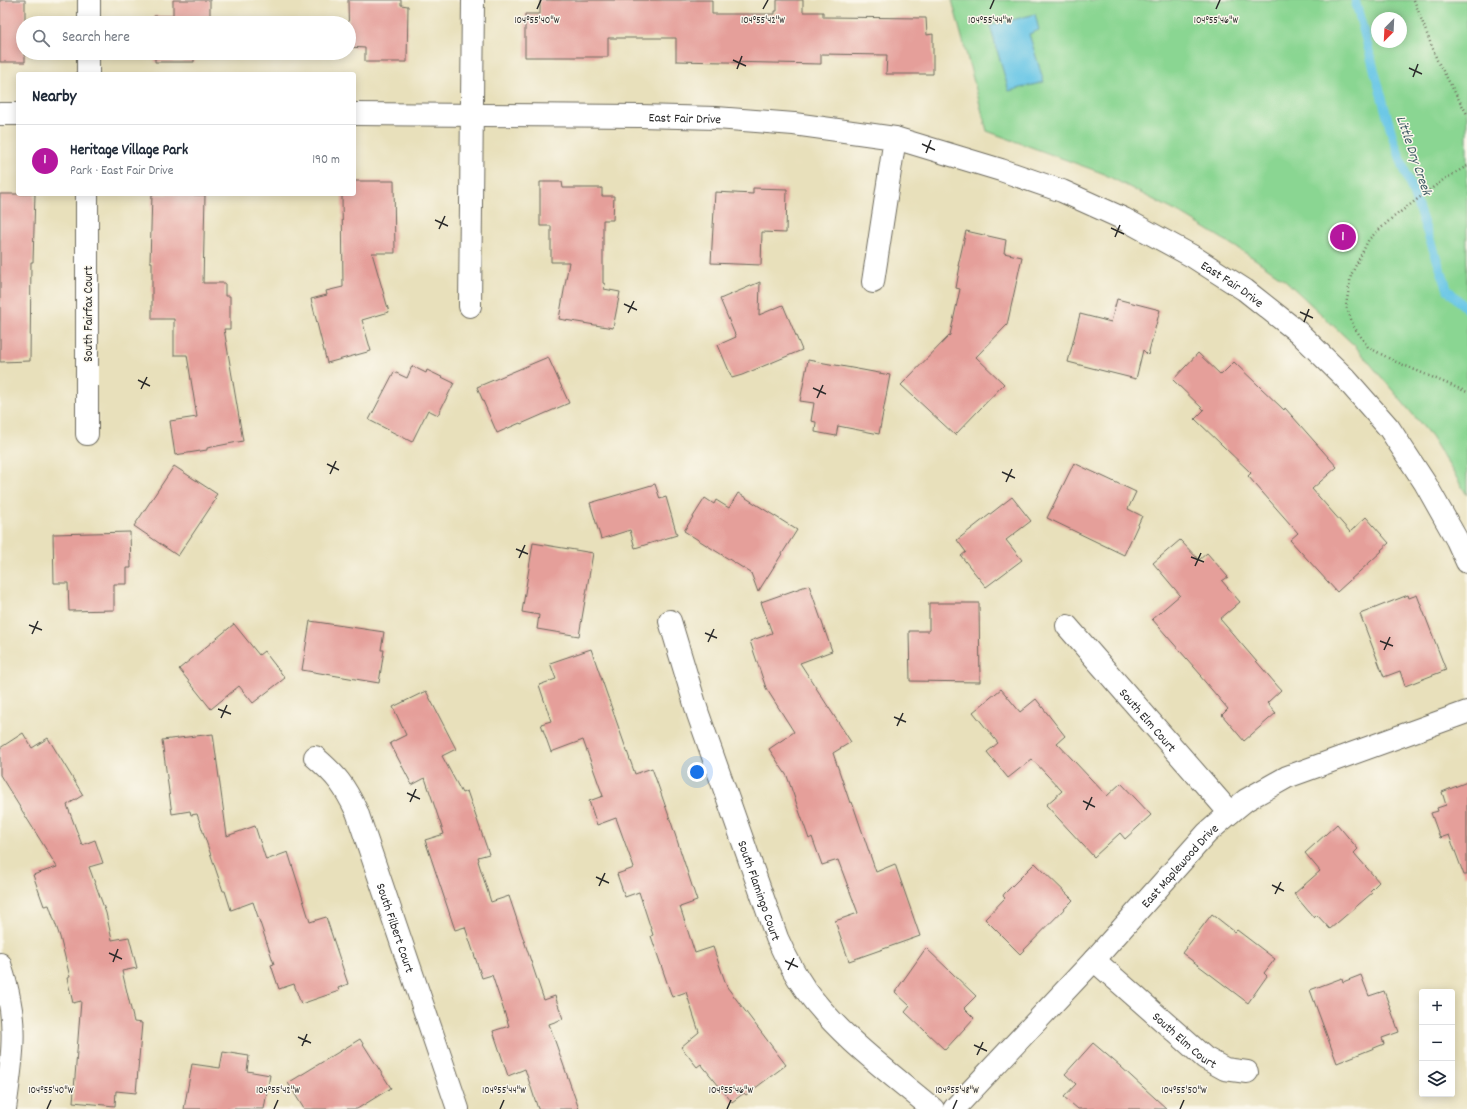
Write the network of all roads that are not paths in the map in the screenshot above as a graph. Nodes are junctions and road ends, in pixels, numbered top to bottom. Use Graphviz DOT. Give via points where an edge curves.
graph roads {
  1 [pos="89,0"];
  2 [pos="473,0"];
  3 [pos="89,16"];
  4 [pos="88,60"];
  5 [pos="88,72"];
  6 [pos="0,114"];
  7 [pos="16,114"];
  8 [pos="356,114"];
  9 [pos="473,114"];
  10 [pos="895,138"];
  11 [pos="88,196"];
  12 [pos="873,282"];
  13 [pos="470,306"];
  14 [pos="87,434"];
  15 [pos="1467,562"];
  16 [pos="670,621"];
  17 [pos="1067,626"];
  18 [pos="1467,712"];
  19 [pos="315,757"];
  20 [pos="1230,812"];
  21 [pos="1094,960"];
  22 [pos="0,964"];
  23 [pos="1247,1072"];
  24 [pos="5,1109"];
  25 [pos="458,1109"];
  26 [pos="933,1109"];
  27 [pos="954,1109"];
  1 -- 3 [label="street"];
  2 -- 9 [label="street"];
  4 -- 5 [label="street"];
  6 -- 7 [label="street"];
  8 -- 9 [label="street, East Fair Drive"];
  9 -- 10 [label="street, East Fair Drive" via="716,118 794,124"];
  9 -- 13 [label="street"];
  10 -- 12 [label="street"];
  10 -- 15 [label="street, East Fair Drive" via="1001,170 1062,192 1124,219 1192,256 1245,290 1298,332 1345,378 1389,428 1425,483"];
  11 -- 14 [label="street, South Fairfax Court"];
  16 -- 26 [label="street, South Flamingo Court" via="698,714 789,963 805,989 826,1015"];
  17 -- 20 [label="street, South Elm Court"];
  18 -- 20 [label="street, East Maplewood Drive" via="1287,777"];
  19 -- 25 [label="street, South Filbert Court" via="335,774 357,812"];
  20 -- 21 [label="street, East Maplewood Drive" via="1207,833"];
  21 -- 23 [label="street, South Elm Court" via="1205,1058 1225,1069"];
  21 -- 27 [label="street, East Maplewood Drive"];
  22 -- 24 [label="street" via="9,998 12,1027 12,1052"];
}
